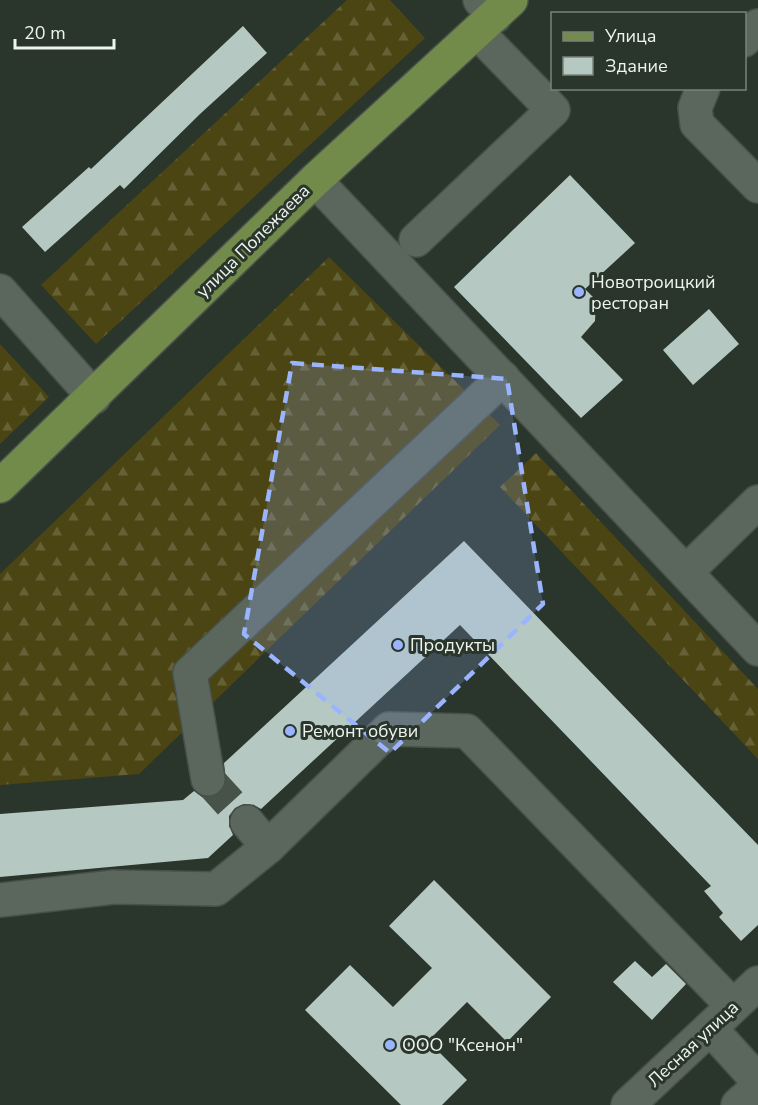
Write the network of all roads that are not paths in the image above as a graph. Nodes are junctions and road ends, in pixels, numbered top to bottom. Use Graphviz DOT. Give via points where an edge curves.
graph roads {
  1 [pos="491,12"];
  2 [pos="758,26"];
  3 [pos="746,37"];
  4 [pos="701,90"];
  5 [pos="315,180"];
  6 [pos="758,186"];
  7 [pos="416,240"];
  8 [pos="0,291"];
  9 [pos="503,378"];
  10 [pos="94,397"];
  11 [pos="0,486"];
  12 [pos="758,502"];
  13 [pos="686,572"];
  14 [pos="758,649"];
  15 [pos="208,779"];
  16 [pos="247,822"];
  17 [pos="268,847"];
  18 [pos="0,900"];
  19 [pos="758,983"];
  20 [pos="722,1017"];
  21 [pos="758,1081"];
  22 [pos="758,1088"];
  23 [pos="634,1103"];
  24 [pos="738,1105"];
  1 -- 5 [label="main road, улица Полежаева"];
  1 -- 7 [label="street" via="553,110"];
  2 -- 3 [label="street"];
  4 -- 6 [label="street" via="695,108 697,124"];
  5 -- 9 [label="street"];
  5 -- 10 [label="main road, улица Полежаева"];
  8 -- 10 [label="street"];
  9 -- 13 [label="street"];
  9 -- 15 [label="street" via="190,673"];
  10 -- 11 [label="main road, улица Полежаева"];
  12 -- 13 [label="street"];
  13 -- 14 [label="street"];
  16 -- 17 [label="street"];
  17 -- 18 [label="street" via="216,889 114,887"];
  17 -- 20 [label="street" via="389,729 467,731"];
  19 -- 20 [label="street, Лесная улица"];
  20 -- 21 [label="street"];
  20 -- 23 [label="street, Лесная улица"];
  22 -- 24 [label="street"];
}
